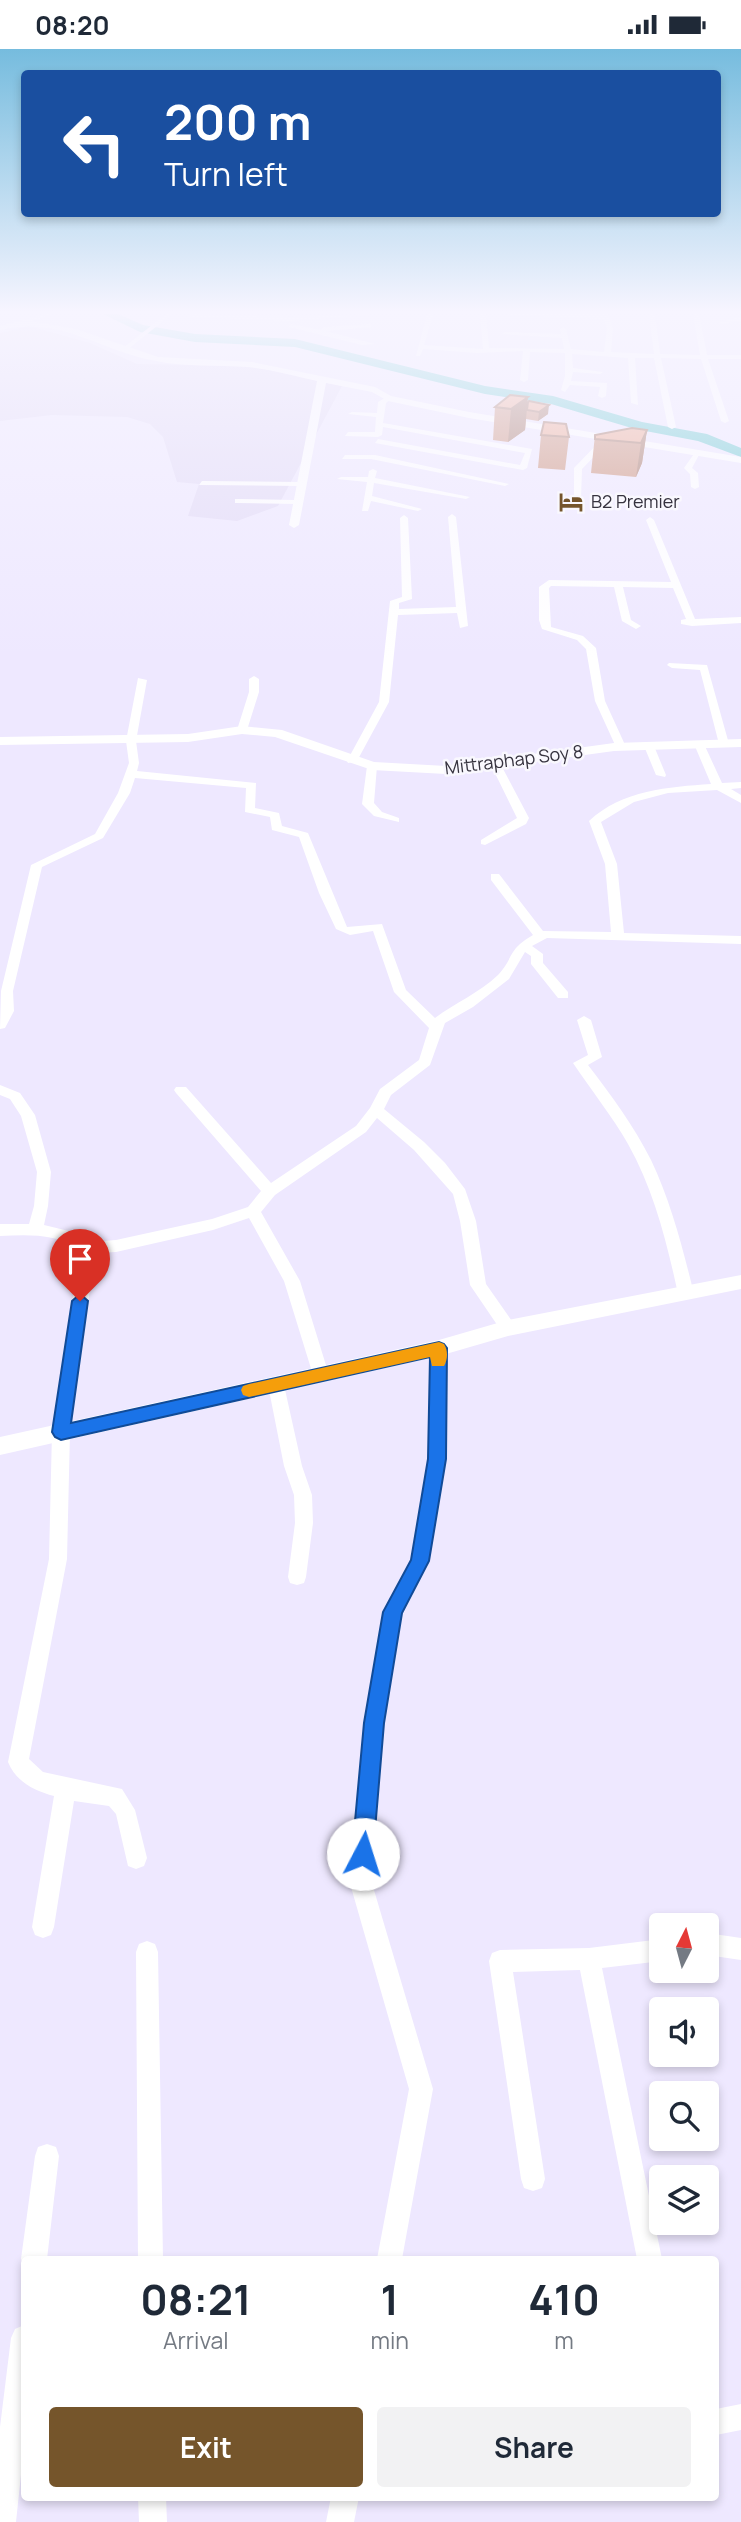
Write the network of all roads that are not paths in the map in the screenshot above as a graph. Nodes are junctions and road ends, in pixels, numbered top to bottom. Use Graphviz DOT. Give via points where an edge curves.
graph roads {
  1 [pos="311,429"];
  2 [pos="379,429"];
  3 [pos="425,429"];
  4 [pos="556,429"];
  5 [pos="348,434"];
  6 [pos="378,438"];
  7 [pos="607,439"];
  8 [pos="696,453"];
  9 [pos="345,457"];
  10 [pos="375,458"];
  11 [pos="741,460"];
  12 [pos="341,479"];
  13 [pos="370,480"];
  14 [pos="202,483"];
  15 [pos="300,484"];
  16 [pos="505,484"];
  17 [pos="695,487"];
  18 [pos="466,497"];
  19 [pos="577,498"];
  20 [pos="368,499"];
  21 [pos="238,501"];
  22 [pos="296,502"];
  23 [pos="365,509"];
  24 [pos="418,509"];
  25 [pos="452,517"];
  26 [pos="404,518"];
  27 [pos="650,520"];
  28 [pos="294,524"];
  29 [pos="618,584"];
  30 [pos="676,585"];
  31 [pos="460,610"];
  32 [pos="396,612"];
  33 [pos="741,621"];
  34 [pos="636,625"];
  35 [pos="463,626"];
  36 [pos="672,665"];
  37 [pos="254,679"];
  38 [pos="142,680"];
  39 [pos="242,730"];
  40 [pos="0,741"];
  41 [pos="131,741"];
  42 [pos="741,743"];
  43 [pos="699,744"];
  44 [pos="724,744"];
  45 [pos="649,746"];
  46 [pos="621,747"];
  47 [pos="352,761"];
  48 [pos="496,765"];
  49 [pos="372,766"];
  50 [pos="131,774"];
  51 [pos="661,775"];
  52 [pos="718,785"];
  53 [pos="741,785"];
  54 [pos="741,800"];
  55 [pos="395,820"];
  56 [pos="485,842"];
  57 [pos="495,877"];
  58 [pos="618,936"];
  59 [pos="541,937"];
  60 [pos="741,940"];
  61 [pos="523,946"];
  62 [pos="563,995"];
  63 [pos="584,1020"];
  64 [pos="0,1025"];
  65 [pos="436,1027"];
  66 [pos="0,1090"];
  67 [pos="181,1090"];
  68 [pos="376,1110"];
  69 [pos="270,1191"];
  70 [pos="253,1211"];
  71 [pos="35,1229"];
  72 [pos="0,1230"];
  73 [pos="88,1248"];
  74 [pos="741,1282"];
  75 [pos="686,1294"];
  76 [pos="508,1328"];
  77 [pos="439,1348"];
  78 [pos="321,1374"];
  79 [pos="276,1385"];
  80 [pos="61,1432"];
  81 [pos="0,1446"];
  82 [pos="297,1577"];
  83 [pos="66,1789"];
  84 [pos="136,1858"];
  85 [pos="43,1927"];
  86 [pos="719,1946"];
  87 [pos="741,1949"];
  88 [pos="147,1952"];
  89 [pos="649,1952"];
  90 [pos="589,1959"];
  91 [pos="47,2156"];
  92 [pos="533,2179"];
  93 [pos="34,2256"];
  94 [pos="151,2256"];
  95 [pos="390,2256"];
  96 [pos="648,2256"];
  97 [pos="21,2364"];
  98 [pos="741,2417"];
  99 [pos="719,2421"];
  100 [pos="152,2501"];
  101 [pos="344,2501"];
  102 [pos="2,2522"];
  103 [pos="153,2522"];
  104 [pos="340,2522"];
  1 -- 15 [label="street"];
  2 -- 6 [label="street"];
  3 -- 6 [label="street" via="529,451 523,468"];
  4 -- 7 [label="street"];
  5 -- 6 [label="street"];
  6 -- 10 [label="street"];
  7 -- 8 [label="street"];
  7 -- 19 [label="street" via="578,468"];
  8 -- 11 [label="street"];
  8 -- 17 [label="street" via="688,468 694,473"];
  9 -- 10 [label="street"];
  10 -- 13 [label="street"];
  10 -- 16 [label="street"];
  12 -- 13 [label="street"];
  13 -- 18 [label="street"];
  13 -- 20 [label="street"];
  14 -- 15 [label="street"];
  15 -- 22 [label="street"];
  20 -- 23 [label="street"];
  20 -- 24 [label="street"];
  21 -- 22 [label="street"];
  22 -- 28 [label="street"];
  25 -- 31 [label="street"];
  26 -- 32 [label="street" via="407,599 395,601"];
  27 -- 30 [label="street"];
  29 -- 30 [label="street"];
  29 -- 34 [label="street" via="627,621"];
  29 -- 46 [label="street" via="602,588 550,583 544,587 544,620 547,629 580,638 591,648 600,701"];
  30 -- 33 [label="street" via="687,622"];
  31 -- 32 [label="street"];
  31 -- 35 [label="street"];
  32 -- 47 [label="street" via="384,702"];
  36 -- 44 [label="street" via="704,667"];
  37 -- 39 [label="street"];
  38 -- 41 [label="street"];
  39 -- 41 [label="street, Mittraphap Soy 8"];
  39 -- 47 [label="street, Mittraphap Soy 8" via="276,733"];
  40 -- 41 [label="street, Mittraphap Soy 8"];
  41 -- 50 [label="street"];
  42 -- 44 [label="street, Mittraphap Soy 8"];
  43 -- 44 [label="street, Mittraphap Soy 8"];
  43 -- 45 [label="street, Mittraphap Soy 8"];
  43 -- 52 [label="street"];
  45 -- 46 [label="street, Mittraphap Soy 8"];
  45 -- 51 [label="street"];
  46 -- 48 [label="street, Mittraphap Soy 8"];
  47 -- 49 [label="street, Mittraphap Soy 8"];
  48 -- 49 [label="street, Mittraphap Soy 8" via="446,771"];
  48 -- 56 [label="street" via="523,818"];
  49 -- 55 [label="street" via="368,804 378,814"];
  50 -- 64 [label="street" via="99,836 37,865 7,991 7,1011"];
  50 -- 65 [label="street" via="252,785 249,810 275,814 276,828 304,835 342,929 377,927 400,992"];
  52 -- 53 [label="street"];
  52 -- 54 [label="street"];
  52 -- 58 [label="street" via="630,800 595,821 611,864"];
  57 -- 59 [label="street"];
  58 -- 59 [label="street"];
  58 -- 60 [label="street"];
  59 -- 61 [label="street"];
  61 -- 62 [label="street" via="537,954 537,964"];
  61 -- 65 [label="street" via="504,976"];
  63 -- 75 [label="street" via="595,1057 580,1063 625,1127 650,1173"];
  65 -- 68 [label="street" via="425,1062 385,1092"];
  66 -- 71 [label="street" via="15,1096 28,1115 44,1172"];
  67 -- 69 [label="street"];
  68 -- 69 [label="street" via="361,1129"];
  68 -- 76 [label="street" via="419,1146 460,1193 478,1285"];
  69 -- 70 [label="street"];
  70 -- 73 [label="street" via="116,1246"];
  70 -- 78 [label="street" via="292,1281"];
  71 -- 72 [label="street"];
  71 -- 73 [label="street" via="74,1236"];
  73 -- 80 [label="street"];
  74 -- 75 [label="street"];
  75 -- 76 [label="street"];
  76 -- 77 [label="street"];
  77 -- 78 [label="street"];
  77 -- 95 [label="street" via="437,1459 420,1561 392,1612 374,1723 360,1880 421,2089"];
  78 -- 79 [label="street"];
  79 -- 80 [label="street"];
  79 -- 82 [label="street" via="303,1495"];
  80 -- 81 [label="street"];
  80 -- 83 [label="street" via="58,1559 18,1762 37,1781"];
  83 -- 84 [label="street" via="116,1797 125,1810"];
  83 -- 85 [label="street"];
  86 -- 87 [label="street"];
  88 -- 94 [label="street"];
  89 -- 90 [label="street"];
  90 -- 92 [label="street" via="500,1961"];
  90 -- 96 [label="street"];
  91 -- 93 [label="street"];
  97 -- 102 [label="street"];
  98 -- 99 [label="street"];
  100 -- 103 [label="street"];
  101 -- 104 [label="street"];
}
